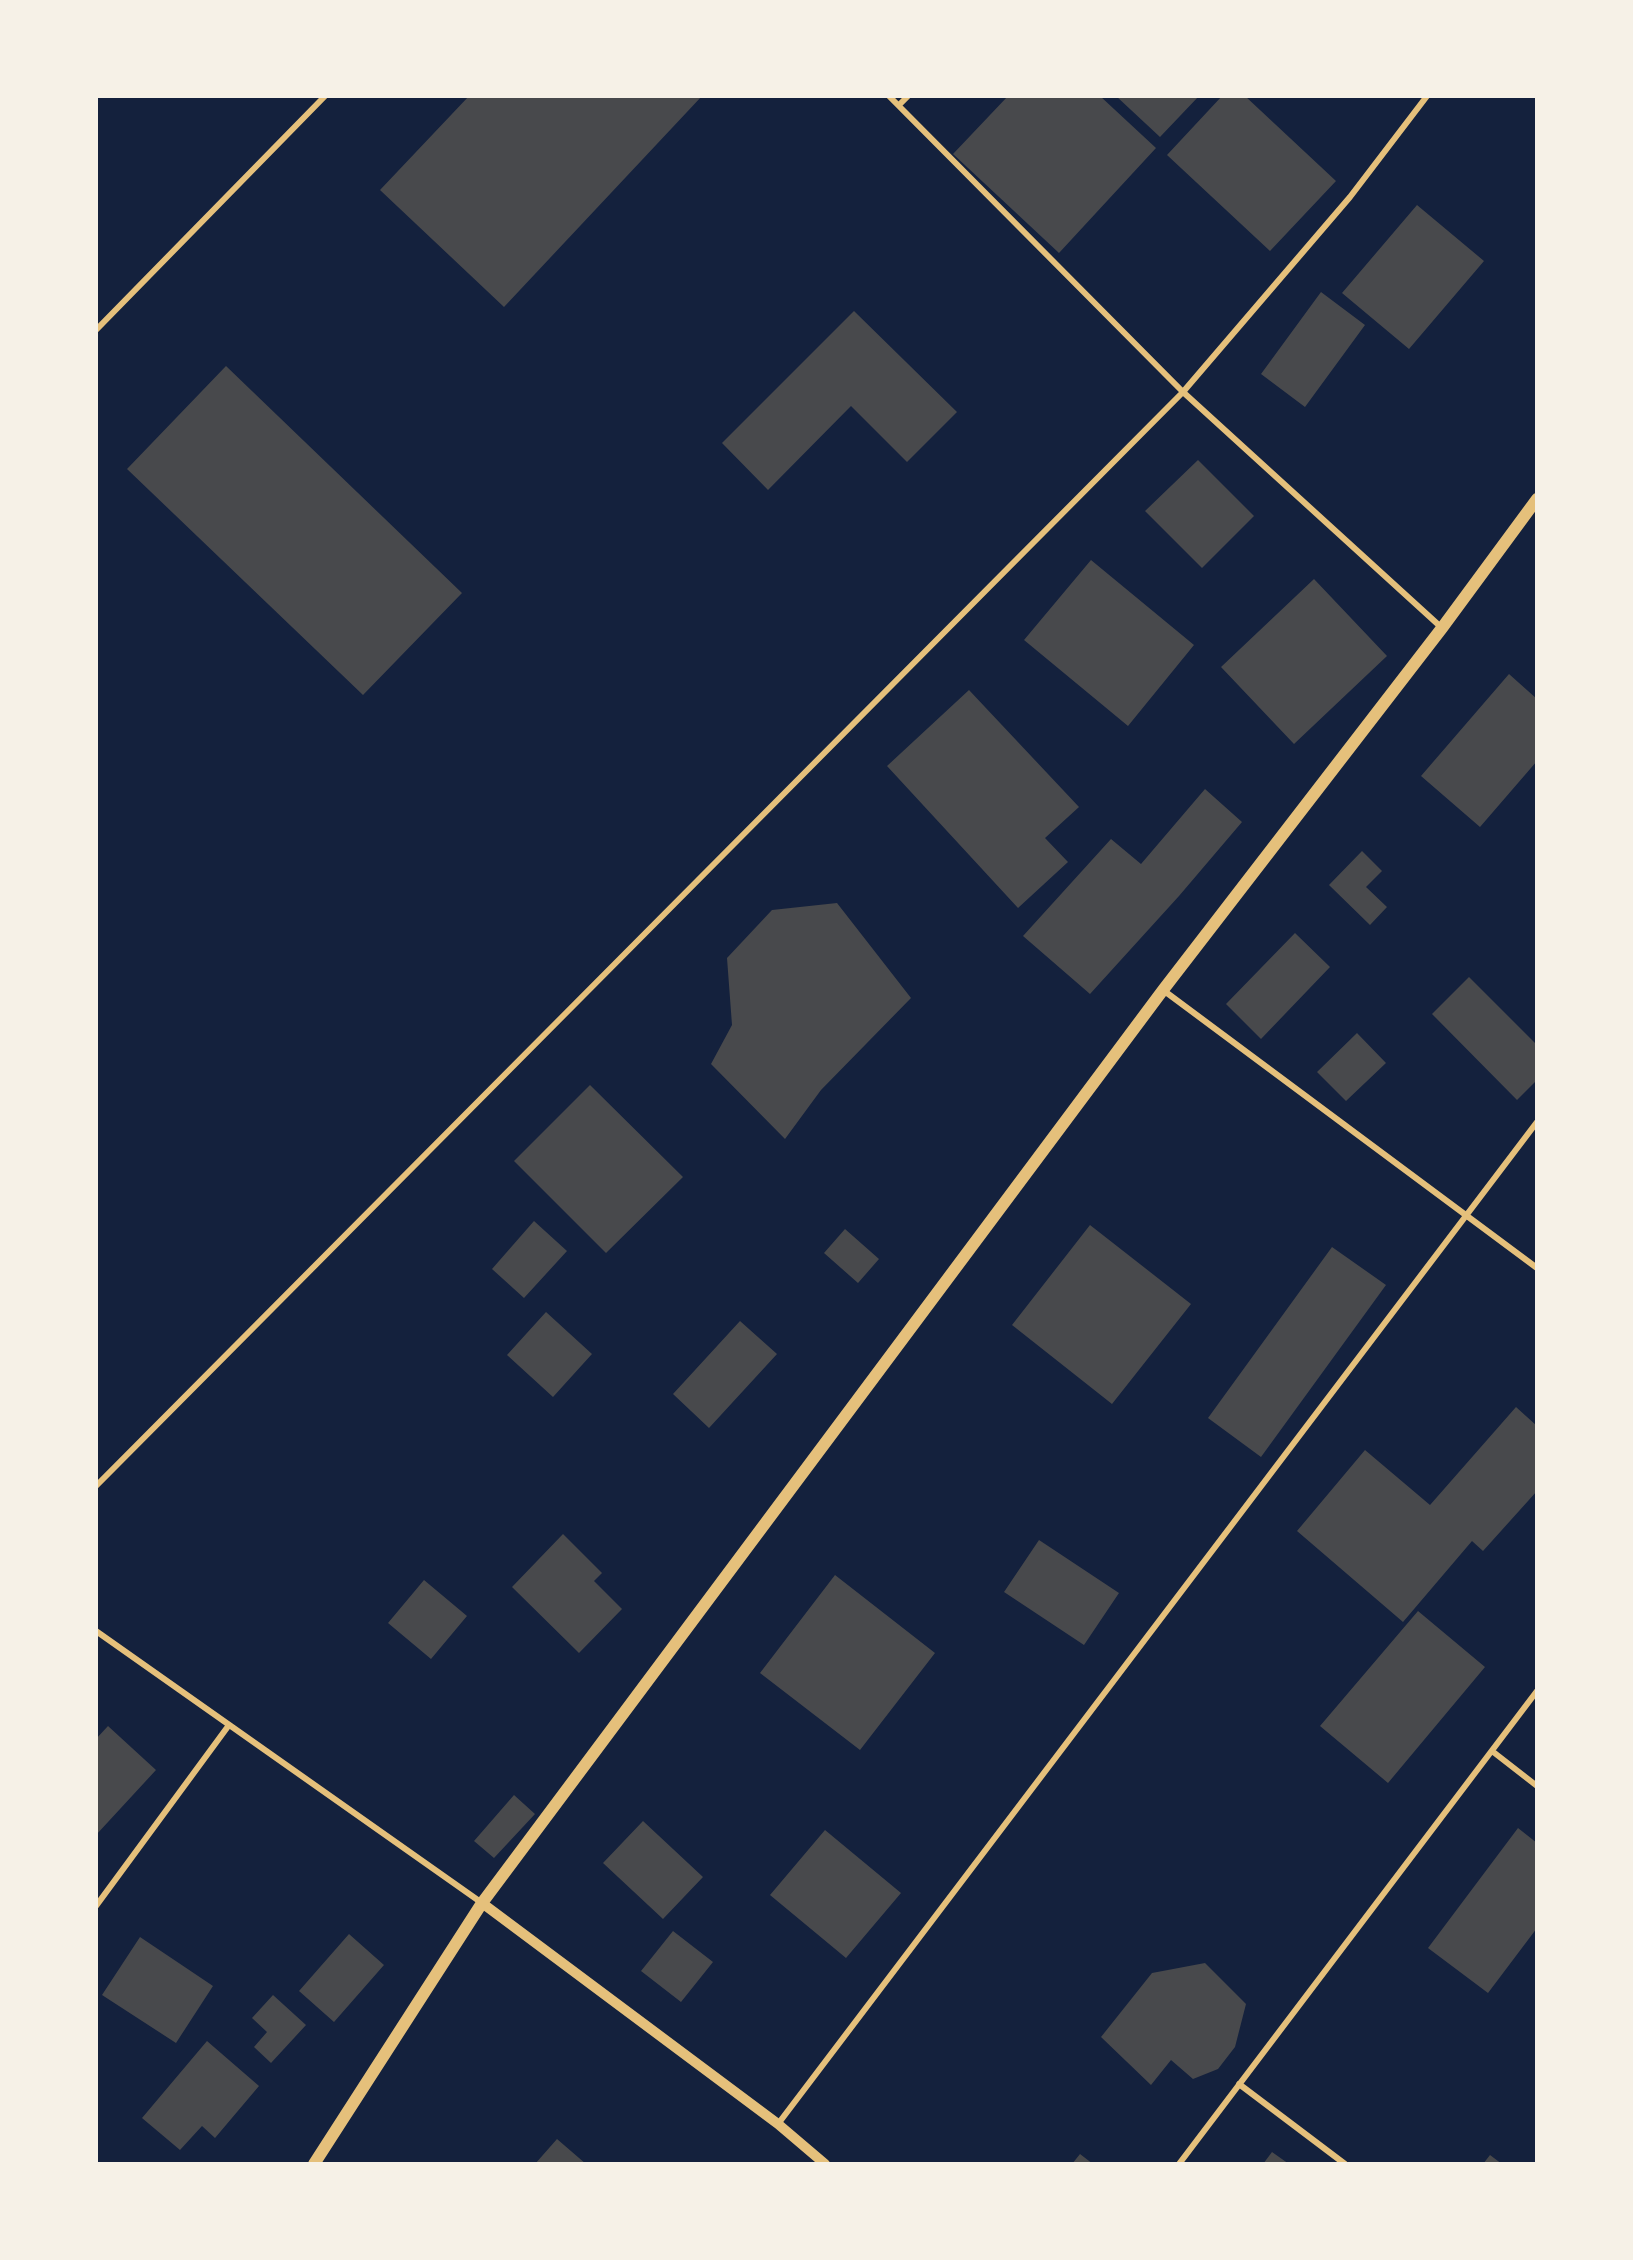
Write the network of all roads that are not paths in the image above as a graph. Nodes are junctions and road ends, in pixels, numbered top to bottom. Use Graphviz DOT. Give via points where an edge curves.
graph roads {
  1 [pos="325,96"];
  2 [pos="889,96"];
  3 [pos="908,96"];
  4 [pos="1427,96"];
  5 [pos="898,105"];
  6 [pos="96,330"];
  7 [pos="1184,392"];
  8 [pos="1537,499"];
  9 [pos="1442,628"];
  10 [pos="1163,990"];
  11 [pos="1537,1122"];
  12 [pos="1466,1215"];
  13 [pos="1537,1268"];
  14 [pos="96,1486"];
  15 [pos="96,1631"];
  16 [pos="1537,1691"];
  17 [pos="229,1725"];
  18 [pos="1492,1751"];
  19 [pos="1537,1786"];
  20 [pos="482,1903"];
  21 [pos="96,1906"];
  22 [pos="1239,2084"];
  23 [pos="778,2124"];
  24 [pos="314,2164"];
  25 [pos="825,2164"];
  26 [pos="1179,2164"];
  27 [pos="1345,2164"];
  1 -- 6 [label="street"];
  2 -- 5 [label="street"];
  3 -- 5 [label="street"];
  4 -- 7 [label="street" via="1350,197"];
  5 -- 7 [label="street"];
  7 -- 9 [label="street"];
  7 -- 14 [label="street"];
  8 -- 9 [label="main road"];
  9 -- 10 [label="main road"];
  10 -- 12 [label="street"];
  10 -- 20 [label="main road"];
  11 -- 12 [label="street"];
  12 -- 13 [label="street"];
  12 -- 23 [label="street"];
  15 -- 17 [label="street"];
  16 -- 18 [label="street"];
  17 -- 20 [label="street"];
  17 -- 21 [label="street"];
  18 -- 19 [label="street"];
  18 -- 22 [label="street"];
  20 -- 23 [label="street"];
  20 -- 24 [label="main road"];
  22 -- 26 [label="street"];
  22 -- 27 [label="street"];
  23 -- 25 [label="street"];
}
